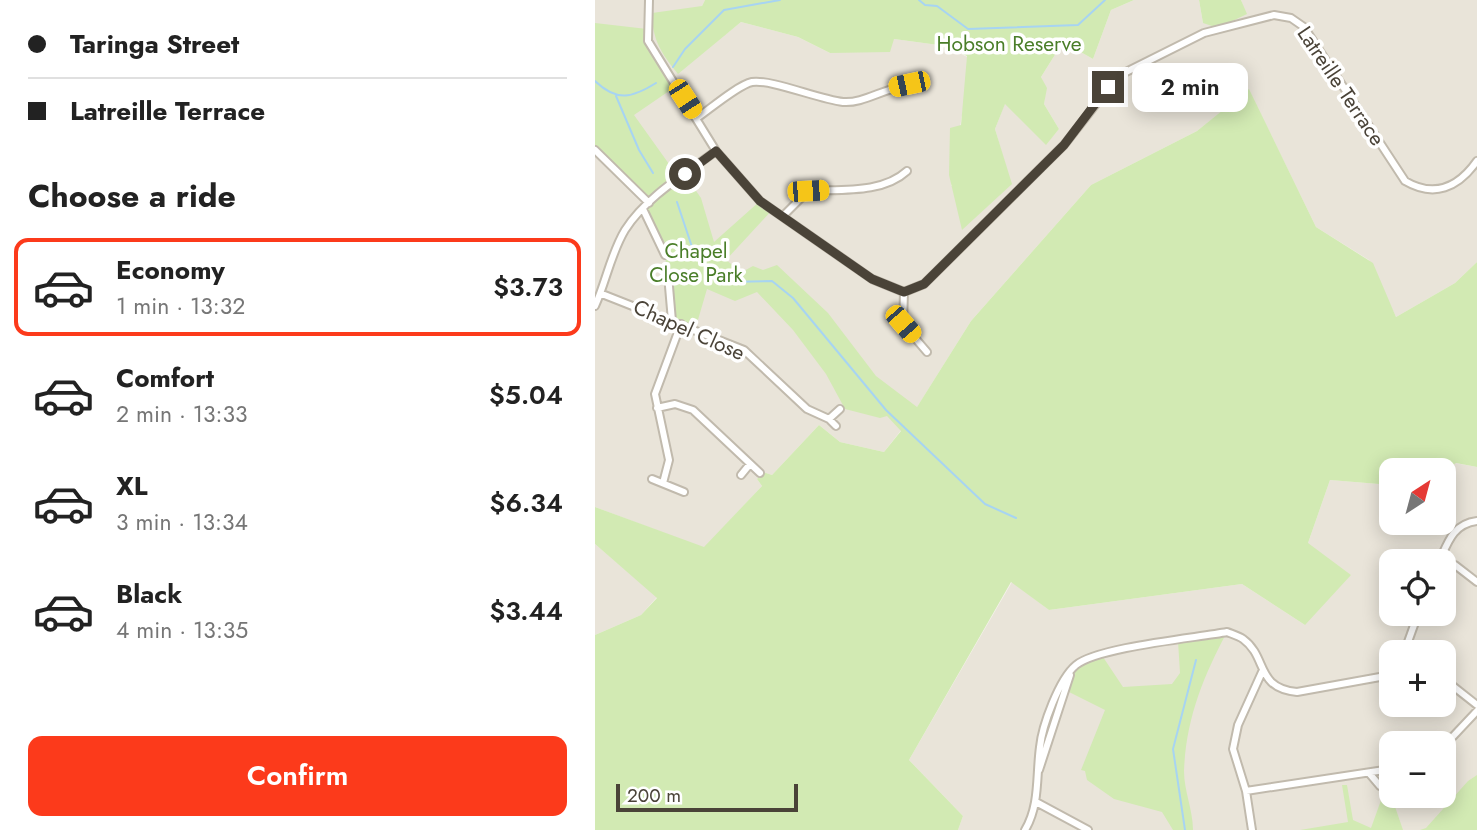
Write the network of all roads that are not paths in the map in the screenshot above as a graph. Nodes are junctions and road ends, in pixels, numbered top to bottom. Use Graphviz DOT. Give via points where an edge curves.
graph roads {
  1 [pos="649,0"];
  2 [pos="922,86"];
  3 [pos="697,118"];
  4 [pos="595,150"];
  5 [pos="716,151"];
  6 [pos="1477,161"];
  7 [pos="907,171"];
  8 [pos="646,206"];
  9 [pos="783,216"];
  10 [pos="665,255"];
  11 [pos="668,275"];
  12 [pos="904,292"];
  13 [pos="602,293"];
  14 [pos="595,306"];
  15 [pos="672,320"];
  16 [pos="681,324"];
  17 [pos="927,352"];
  18 [pos="657,408"];
  19 [pos="840,409"];
  20 [pos="829,419"];
  21 [pos="836,426"];
  22 [pos="750,464"];
  23 [pos="760,473"];
  24 [pos="741,474"];
  25 [pos="652,479"];
  26 [pos="663,483"];
  27 [pos="684,492"];
  28 [pos="1477,521"];
  29 [pos="1445,549"];
  30 [pos="1456,566"];
  31 [pos="1477,582"];
  32 [pos="1262,672"];
  33 [pos="1379,678"];
  34 [pos="1456,688"];
  35 [pos="1477,705"];
  36 [pos="1477,711"];
  37 [pos="1456,733"];
  38 [pos="1379,771"];
  39 [pos="1369,773"];
  40 [pos="1379,785"];
  41 [pos="1245,791"];
  42 [pos="1036,802"];
  43 [pos="1025,830"];
  44 [pos="1087,830"];
  45 [pos="1252,830"];
  1 -- 3 [label="street" via="648,41"];
  2 -- 3 [label="street" via="910,84 846,102 750,82"];
  3 -- 5 [label="street"];
  4 -- 8 [label="street"];
  5 -- 8 [label="street"];
  5 -- 9 [label="street" via="760,201"];
  6 -- 12 [label="street, Latreille Terrace" via="1452,187 1419,189 1405,181 1304,27 1291,18 1274,15 1204,33 1118,76 1064,145 924,284"];
  7 -- 9 [label="street" via="890,183 872,187 808,191"];
  8 -- 10 [label="street"];
  8 -- 13 [label="street" via="621,239"];
  9 -- 12 [label="street" via="872,279"];
  11 -- 15 [label="street"];
  12 -- 17 [label="street" via="903,324"];
  13 -- 14 [label="street"];
  13 -- 15 [label="street, Chapel Close"];
  15 -- 16 [label="street, Chapel Close"];
  16 -- 18 [label="street" via="658,385"];
  16 -- 20 [label="street, Chapel Close" via="744,350 807,409"];
  18 -- 22 [label="street" via="675,404 693,410"];
  18 -- 26 [label="street" via="669,460"];
  19 -- 20 [label="street"];
  20 -- 21 [label="street, Chapel Close"];
  22 -- 23 [label="street"];
  22 -- 24 [label="street"];
  25 -- 26 [label="street"];
  26 -- 27 [label="street"];
  28 -- 29 [label="street" via="1454,531"];
  30 -- 31 [label="street"];
  32 -- 33 [label="street" via="1274,686 1297,692"];
  32 -- 41 [label="street" via="1238,725 1233,749"];
  32 -- 42 [label="street" via="1244,639 1227,632 1101,654 1076,664 1048,716 1040,744"];
  34 -- 35 [label="street"];
  36 -- 37 [label="street"];
  38 -- 39 [label="street"];
  39 -- 40 [label="street"];
  39 -- 41 [label="street"];
  41 -- 45 [label="street"];
  42 -- 43 [label="street"];
  42 -- 44 [label="street"];
}
